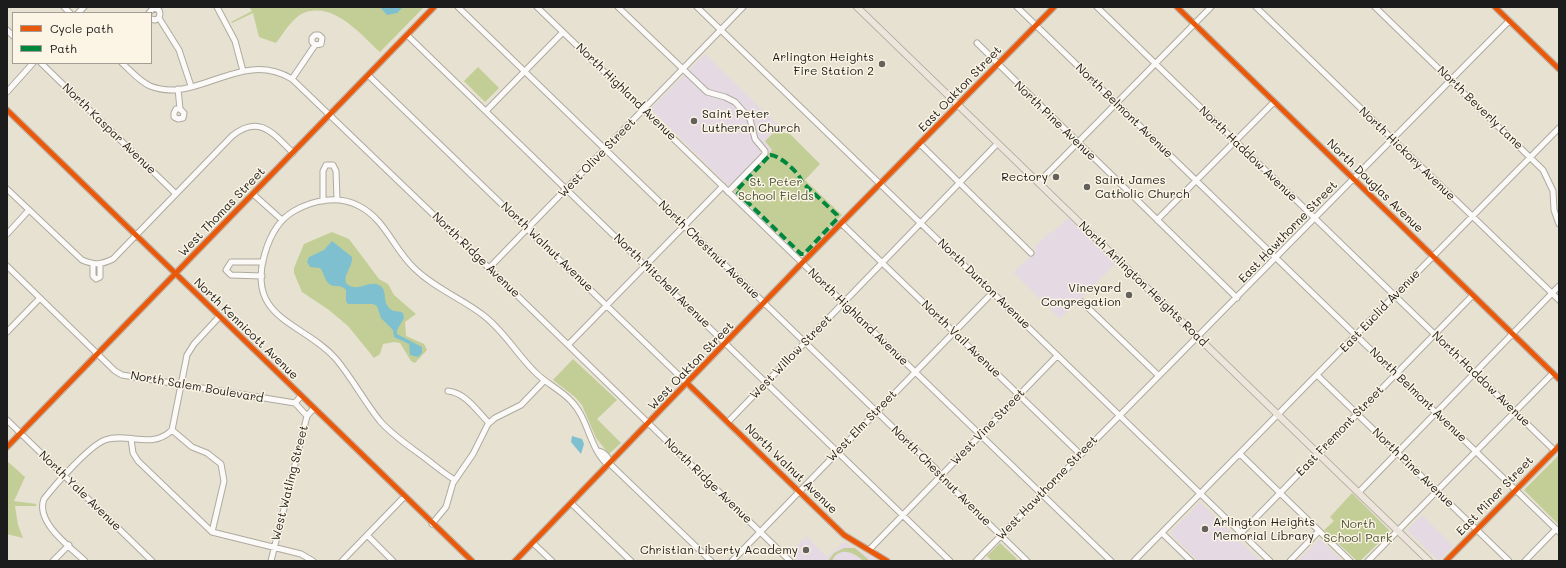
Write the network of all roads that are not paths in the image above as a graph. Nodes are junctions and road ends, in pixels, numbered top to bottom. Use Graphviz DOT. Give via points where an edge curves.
graph roads {
  1 [pos="217,7"];
  2 [pos="434,7"];
  3 [pos="458,7"];
  4 [pos="537,7"];
  5 [pos="618,7"];
  6 [pos="697,7"];
  7 [pos="743,7"];
  8 [pos="857,7"];
  9 [pos="1017,7"];
  10 [pos="1054,7"];
  11 [pos="1097,7"];
  12 [pos="1177,7"];
  13 [pos="1211,7"];
  14 [pos="1256,7"];
  15 [pos="1375,7"];
  16 [pos="1495,7"];
  17 [pos="150,12"];
  18 [pos="152,18"];
  19 [pos="159,18"];
  20 [pos="1509,21"];
  21 [pos="1194,24"];
  22 [pos="1036,25"];
  23 [pos="720,30"];
  24 [pos="563,32"];
  25 [pos="407,35"];
  26 [pos="977,43"];
  27 [pos="315,45"];
  28 [pos="32,64"];
  29 [pos="42,64"];
  30 [pos="123,64"];
  31 [pos="998,64"];
  32 [pos="1155,64"];
  33 [pos="682,69"];
  34 [pos="1559,69"];
  35 [pos="243,71"];
  36 [pos="525,71"];
  37 [pos="368,75"];
  38 [pos="292,79"];
  39 [pos="1451,80"];
  40 [pos="190,86"];
  41 [pos="178,89"];
  42 [pos="7,92"];
  43 [pos="1274,102"];
  44 [pos="1116,103"];
  45 [pos="957,106"];
  46 [pos="180,109"];
  47 [pos="7,110"];
  48 [pos="643,110"];
  49 [pos="486,111"];
  50 [pos="330,114"];
  51 [pos="1559,128"];
  52 [pos="1392,140"];
  53 [pos="1235,142"];
  54 [pos="1077,143"];
  55 [pos="920,144"];
  56 [pos="998,144"];
  57 [pos="606,150"];
  58 [pos="292,153"];
  59 [pos="1530,158"];
  60 [pos="1353,180"];
  61 [pos="1196,181"];
  62 [pos="959,183"];
  63 [pos="1038,183"];
  64 [pos="881,185"];
  65 [pos="723,186"];
  66 [pos="567,188"];
  67 [pos="7,189"];
  68 [pos="1556,190"];
  69 [pos="728,192"];
  70 [pos="176,194"];
  71 [pos="253,194"];
  72 [pos="337,199"];
  73 [pos="323,200"];
  74 [pos="29,210"];
  75 [pos="1472,216"];
  76 [pos="1315,219"];
  77 [pos="282,220"];
  78 [pos="1157,220"];
  79 [pos="921,223"];
  80 [pos="842,224"];
  81 [pos="1559,224"];
  82 [pos="684,226"];
  83 [pos="528,228"];
  84 [pos="7,234"];
  85 [pos="136,236"];
  86 [pos="1030,253"];
  87 [pos="1433,257"];
  88 [pos="1276,259"];
  89 [pos="262,262"];
  90 [pos="882,263"];
  91 [pos="93,264"];
  92 [pos="100,264"];
  93 [pos="802,264"];
  94 [pos="646,265"];
  95 [pos="7,266"];
  96 [pos="489,268"];
  97 [pos="175,274"];
  98 [pos="262,276"];
  99 [pos="1559,286"];
  100 [pos="993,292"];
  101 [pos="1552,294"];
  102 [pos="1395,296"];
  103 [pos="1472,296"];
  104 [pos="40,298"];
  105 [pos="1237,298"];
  106 [pos="1559,300"];
  107 [pos="843,302"];
  108 [pos="1082,302"];
  109 [pos="764,304"];
  110 [pos="608,305"];
  111 [pos="219,317"];
  112 [pos="7,332"];
  113 [pos="954,332"];
  114 [pos="1435,334"];
  115 [pos="1512,334"];
  116 [pos="1356,335"];
  117 [pos="1197,336"];
  118 [pos="726,343"];
  119 [pos="805,343"];
  120 [pos="568,345"];
  121 [pos="98,354"];
  122 [pos="1057,356"];
  123 [pos="915,372"];
  124 [pos="1396,373"];
  125 [pos="1474,373"];
  126 [pos="1553,373"];
  127 [pos="1158,375"];
  128 [pos="1317,375"];
  129 [pos="1559,379"];
  130 [pos="544,381"];
  131 [pos="766,382"];
  132 [pos="687,383"];
  133 [pos="180,385"];
  134 [pos="448,391"];
  135 [pos="1018,395"];
  136 [pos="302,396"];
  137 [pos="295,403"];
  138 [pos="314,408"];
  139 [pos="876,412"];
  140 [pos="1357,413"];
  141 [pos="1436,413"];
  142 [pos="1514,413"];
  143 [pos="1119,415"];
  144 [pos="1279,415"];
  145 [pos="306,416"];
  146 [pos="7,420"];
  147 [pos="728,422"];
  148 [pos="489,423"];
  149 [pos="648,424"];
  150 [pos="172,430"];
  151 [pos="21,433"];
  152 [pos="980,434"];
  153 [pos="131,439"];
  154 [pos="1559,446"];
  155 [pos="7,448"];
  156 [pos="1554,450"];
  157 [pos="838,452"];
  158 [pos="1476,452"];
  159 [pos="1318,453"];
  160 [pos="1397,453"];
  161 [pos="1080,454"];
  162 [pos="1240,454"];
  163 [pos="610,464"];
  164 [pos="940,475"];
  165 [pos="65,476"];
  166 [pos="455,480"];
  167 [pos="1516,490"];
  168 [pos="799,491"];
  169 [pos="1438,491"];
  170 [pos="1358,492"];
  171 [pos="1200,493"];
  172 [pos="1280,493"];
  173 [pos="1041,494"];
  174 [pos="404,497"];
  175 [pos="571,502"];
  176 [pos="902,514"];
  177 [pos="432,524"];
  178 [pos="1477,529"];
  179 [pos="1319,531"];
  180 [pos="1398,531"];
  181 [pos="1557,531"];
  182 [pos="212,532"];
  183 [pos="760,532"];
  184 [pos="1162,533"];
  185 [pos="1241,533"];
  186 [pos="367,535"];
  187 [pos="1001,536"];
  188 [pos="533,543"];
  189 [pos="69,545"];
  190 [pos="274,548"];
  191 [pos="868,550"];
  192 [pos="54,561"];
  193 [pos="85,561"];
  194 [pos="152,561"];
  195 [pos="271,561"];
  196 [pos="313,561"];
  197 [pos="342,561"];
  198 [pos="393,561"];
  199 [pos="472,561"];
  200 [pos="515,561"];
  201 [pos="552,561"];
  202 [pos="632,561"];
  203 [pos="711,561"];
  204 [pos="732,561"];
  205 [pos="790,561"];
  206 [pos="887,561"];
  207 [pos="950,561"];
  208 [pos="976,561"];
  209 [pos="1027,561"];
  210 [pos="1111,561"];
  211 [pos="1134,561"];
  212 [pos="1191,561"];
  213 [pos="1270,561"];
  214 [pos="1290,561"];
  215 [pos="1350,561"];
  216 [pos="1368,561"];
  217 [pos="1429,561"];
  218 [pos="1446,561"];
  219 [pos="1509,561"];
  220 [pos="1525,561"];
  1 -- 35 [label="street" via="235,41"];
  2 -- 25 [label="street, West Thomas Street"];
  3 -- 36 [label="street, North Chestnut Avenue"];
  4 -- 24 [label="street, North Highland Avenue"];
  5 -- 33 [label="street"];
  6 -- 23 [label="street, North Dunton Avenue"];
  7 -- 23 [label="street, West Olive Street"];
  8 -- 45 [label="main road, North Arlington Heights Road"];
  9 -- 22 [label="street, North Belmont Avenue"];
  10 -- 22 [label="street, East Oakton Street"];
  11 -- 32 [label="street, North Haddow Avenue"];
  12 -- 21 [label="street, North Douglas Avenue"];
  13 -- 21 [label="street"];
  14 -- 52 [label="street, North Hickory Avenue"];
  15 -- 39 [label="street, North Beverly Lane"];
  16 -- 20 [label="street"];
  17 -- 19 [label="street" via="156,8 160,12"];
  18 -- 19 [label="street"];
  19 -- 40 [label="street" via="179,50"];
  20 -- 34 [label="street"];
  20 -- 39 [label="street, East Hawthorne Street"];
  21 -- 32 [label="street"];
  21 -- 43 [label="street, North Douglas Avenue"];
  22 -- 31 [label="street, East Oakton Street"];
  22 -- 44 [label="street, North Belmont Avenue"];
  23 -- 33 [label="street, West Olive Street"];
  23 -- 64 [label="street, North Dunton Avenue"];
  24 -- 36 [label="street"];
  24 -- 48 [label="street, North Highland Avenue"];
  25 -- 37 [label="street, West Thomas Street"];
  25 -- 49 [label="street, North Mitchell Avenue"];
  26 -- 31 [label="street, North Pine Avenue"];
  27 -- 38 [label="street"];
  28 -- 42 [label="street"];
  29 -- 70 [label="street, North Kaspar Avenue"];
  30 -- 41 [label="street, North Ridge Avenue" via="149,86 165,90"];
  31 -- 45 [label="street, East Oakton Street"];
  31 -- 54 [label="street, North Pine Avenue"];
  32 -- 44 [label="street"];
  32 -- 53 [label="street, North Haddow Avenue"];
  33 -- 48 [label="street, West Olive Street"];
  33 -- 69 [label="street" via="707,92 735,102 750,119 755,138 765,151 765,154"];
  35 -- 38 [label="street, North Ridge Avenue" via="270,69"];
  35 -- 40 [label="street, North Ridge Avenue"];
  36 -- 49 [label="street"];
  36 -- 57 [label="street, North Chestnut Avenue"];
  37 -- 50 [label="street, West Thomas Street"];
  37 -- 83 [label="street, North Walnut Avenue"];
  38 -- 50 [label="street, North Ridge Avenue"];
  39 -- 52 [label="street, East Hawthorne Street"];
  39 -- 59 [label="street, North Beverly Lane"];
  40 -- 41 [label="street, North Ridge Avenue"];
  41 -- 46 [label="street"];
  43 -- 53 [label="street"];
  43 -- 60 [label="street, North Douglas Avenue"];
  44 -- 54 [label="street"];
  44 -- 61 [label="street, North Belmont Avenue"];
  45 -- 55 [label="street, East Oakton Street"];
  45 -- 56 [label="main road, North Arlington Heights Road"];
  47 -- 85 [label="street, North Kennicott Avenue"];
  48 -- 57 [label="street, West Olive Street"];
  48 -- 65 [label="street, North Highland Avenue"];
  49 -- 66 [label="street, North Mitchell Avenue"];
  50 -- 58 [label="street, West Thomas Street"];
  50 -- 96 [label="street, North Ridge Avenue"];
  51 -- 59 [label="street, East Euclid Avenue"];
  52 -- 60 [label="street, East Hawthorne Street"];
  52 -- 75 [label="street, North Hickory Avenue"];
  53 -- 61 [label="street"];
  53 -- 76 [label="street, North Haddow Avenue"];
  54 -- 63 [label="street"];
  54 -- 78 [label="street, North Pine Avenue"];
  55 -- 62 [label="street"];
  55 -- 64 [label="street, East Oakton Street"];
  56 -- 62 [label="street, West Willow Street"];
  56 -- 63 [label="main road, North Arlington Heights Road"];
  57 -- 66 [label="street, West Olive Street"];
  57 -- 82 [label="street, North Chestnut Avenue"];
  58 -- 70 [label="street" via="271,131 257,126 243,127"];
  58 -- 71 [label="street, West Thomas Street"];
  59 -- 68 [label="street, North Beverly Lane" via="1543,170"];
  59 -- 75 [label="street, East Euclid Avenue"];
  60 -- 76 [label="street, East Hawthorne Street"];
  60 -- 87 [label="street, North Douglas Avenue"];
  61 -- 78 [label="street"];
  61 -- 88 [label="street, North Belmont Avenue"];
  62 -- 79 [label="street, West Willow Street"];
  62 -- 86 [label="street"];
  63 -- 117 [label="main road, North Arlington Heights Road"];
  64 -- 79 [label="street, North Dunton Avenue"];
  64 -- 80 [label="street, West Oakton Street"];
  65 -- 69 [label="street, North Highland Avenue"];
  65 -- 82 [label="street"];
  66 -- 83 [label="street, West Olive Street"];
  66 -- 94 [label="street, North Mitchell Avenue"];
  67 -- 74 [label="street"];
  68 -- 81 [label="street, North Beverly Lane" via="1554,210"];
  69 -- 93 [label="street, North Highland Avenue"];
  70 -- 85 [label="street"];
  71 -- 77 [label="street"];
  71 -- 97 [label="street, West Thomas Street"];
  72 -- 73 [label="street"];
  72 -- 73 [label="street" via="336,171 330,164 326,165 323,171"];
  72 -- 130 [label="street" via="358,205 376,219 414,268 431,282 489,319"];
  73 -- 77 [label="street" via="299,208"];
  74 -- 84 [label="street"];
  74 -- 91 [label="street" via="82,260"];
  75 -- 87 [label="street, East Euclid Avenue"];
  75 -- 101 [label="street, North Hickory Avenue"];
  76 -- 88 [label="street, East Hawthorne Street"];
  76 -- 102 [label="street, North Haddow Avenue"];
  77 -- 89 [label="street" via="270,239"];
  78 -- 105 [label="street, North Pine Avenue"];
  79 -- 90 [label="street, West Willow Street"];
  79 -- 100 [label="street, North Dunton Avenue"];
  80 -- 90 [label="street, North Vail Avenue"];
  80 -- 93 [label="street, West Oakton Street"];
  82 -- 94 [label="street"];
  82 -- 109 [label="street, North Chestnut Avenue"];
  83 -- 96 [label="street, West Olive Street"];
  83 -- 110 [label="street, North Walnut Avenue"];
  85 -- 92 [label="street" via="113,259"];
  85 -- 97 [label="street, North Kennicott Avenue"];
  87 -- 102 [label="street, East Euclid Avenue"];
  87 -- 103 [label="street, North Douglas Avenue"];
  88 -- 105 [label="street, East Hawthorne Street"];
  88 -- 116 [label="street, North Belmont Avenue"];
  89 -- 98 [label="street"];
  89 -- 98 [label="street" via="231,262 226,270 231,275"];
  90 -- 107 [label="street, West Willow Street"];
  90 -- 113 [label="street, North Vail Avenue"];
  91 -- 92 [label="street"];
  91 -- 92 [label="street" via="93,276 96,279 100,277"];
  93 -- 107 [label="street, North Highland Avenue"];
  93 -- 109 [label="street, West Oakton Street"];
  94 -- 110 [label="street"];
  94 -- 118 [label="street, North Mitchell Avenue"];
  95 -- 104 [label="street, North Salem Boulevard"];
  96 -- 120 [label="street, North Ridge Avenue"];
  97 -- 111 [label="street, North Kennicott Avenue"];
  97 -- 121 [label="street, West Thomas Street"];
  98 -- 166 [label="street" via="265,297 276,312 333,356 376,416 391,432"];
  99 -- 101 [label="street"];
  100 -- 113 [label="street, West Elm Street"];
  100 -- 122 [label="street, North Dunton Avenue"];
  101 -- 106 [label="street, North Hickory Avenue"];
  101 -- 115 [label="street"];
  102 -- 114 [label="street, North Haddow Avenue"];
  102 -- 116 [label="street, East Euclid Avenue"];
  103 -- 114 [label="street, East Fremont Street"];
  103 -- 115 [label="street, North Douglas Avenue"];
  104 -- 112 [label="street"];
  104 -- 121 [label="street, North Salem Boulevard"];
  105 -- 117 [label="street, East Hawthorne Street"];
  107 -- 119 [label="street, West Willow Street"];
  107 -- 123 [label="street, North Highland Avenue"];
  108 -- 127 [label="street"];
  109 -- 118 [label="street, West Oakton Street"];
  109 -- 119 [label="street, North Chestnut Avenue"];
  110 -- 120 [label="street"];
  110 -- 132 [label="street, North Walnut Avenue"];
  111 -- 133 [label="street" via="187,355"];
  111 -- 136 [label="street, North Kennicott Avenue"];
  113 -- 123 [label="street, West Elm Street"];
  113 -- 135 [label="street, North Vail Avenue"];
  114 -- 124 [label="street, East Fremont Street"];
  114 -- 125 [label="street, North Haddow Avenue"];
  115 -- 125 [label="street"];
  115 -- 126 [label="street, North Douglas Avenue"];
  116 -- 124 [label="street, North Belmont Avenue"];
  116 -- 128 [label="street, East Euclid Avenue"];
  117 -- 127 [label="street, East Hawthorne Street"];
  117 -- 144 [label="main road, North Arlington Heights Road"];
  118 -- 131 [label="street, North Mitchell Avenue"];
  118 -- 132 [label="street, West Oakton Street"];
  119 -- 131 [label="street, West Willow Street"];
  119 -- 139 [label="street, North Chestnut Avenue"];
  120 -- 149 [label="street, North Ridge Avenue"];
  121 -- 133 [label="street, North Salem Boulevard" via="122,375"];
  121 -- 151 [label="street, West Thomas Street"];
  122 -- 135 [label="street, West Vine Street"];
  122 -- 143 [label="street, North Dunton Avenue"];
  123 -- 139 [label="street, West Elm Street"];
  123 -- 152 [label="street, North Highland Avenue"];
  124 -- 140 [label="street, East Fremont Street"];
  124 -- 141 [label="street, North Belmont Avenue"];
  125 -- 141 [label="street"];
  125 -- 142 [label="street, North Haddow Avenue"];
  126 -- 129 [label="street, North Douglas Avenue"];
  126 -- 142 [label="street"];
  127 -- 143 [label="street, East Hawthorne Street"];
  128 -- 140 [label="street, North Pine Avenue"];
  128 -- 144 [label="street, East Euclid Avenue"];
  130 -- 148 [label="street" via="522,405"];
  130 -- 163 [label="street" via="575,405 598,451 609,459"];
  131 -- 147 [label="street, West Willow Street"];
  131 -- 157 [label="street, North Mitchell Avenue"];
  132 -- 147 [label="street, North Walnut Avenue"];
  132 -- 149 [label="street, West Oakton Street"];
  133 -- 137 [label="street, North Salem Boulevard"];
  133 -- 150 [label="street"];
  134 -- 148 [label="street" via="463,396"];
  135 -- 152 [label="street, West Vine Street"];
  135 -- 161 [label="street, North Vail Avenue"];
  136 -- 137 [label="street"];
  136 -- 138 [label="street, North Kennicott Avenue"];
  137 -- 145 [label="street"];
  138 -- 145 [label="street, West Watling Street"];
  138 -- 174 [label="street, North Kennicott Avenue"];
  139 -- 157 [label="street, West Elm Street"];
  139 -- 164 [label="street, North Chestnut Avenue"];
  140 -- 159 [label="street, East Fremont Street"];
  140 -- 160 [label="street, North Pine Avenue"];
  141 -- 158 [label="street, North Belmont Avenue"];
  141 -- 160 [label="street"];
  142 -- 156 [label="street, North Haddow Avenue"];
  142 -- 158 [label="street"];
  143 -- 161 [label="street, West Hawthorne Street"];
  143 -- 171 [label="street, North Dunton Avenue"];
  144 -- 159 [label="main road, North Arlington Heights Road"];
  144 -- 162 [label="street, East Euclid Avenue"];
  145 -- 190 [label="street, West Watling Street"];
  146 -- 151 [label="street, North Yale Avenue"];
  147 -- 168 [label="street, North Walnut Avenue"];
  148 -- 166 [label="street" via="483,430 473,454"];
  149 -- 163 [label="street, West Oakton Street"];
  149 -- 183 [label="street, North Ridge Avenue"];
  150 -- 153 [label="street" via="156,439"];
  150 -- 182 [label="street" via="192,448 207,453 221,464 224,481"];
  151 -- 155 [label="street, West Thomas Street"];
  151 -- 165 [label="street, North Yale Avenue"];
  152 -- 164 [label="street, West Vine Street"];
  152 -- 173 [label="street, North Highland Avenue"];
  153 -- 165 [label="street" via="112,438 98,443"];
  153 -- 182 [label="street" via="133,453 138,461"];
  154 -- 156 [label="street, East Miner Street"];
  156 -- 167 [label="street, East Miner Street"];
  157 -- 168 [label="street, West Elm Street"];
  157 -- 176 [label="street, North Mitchell Avenue"];
  158 -- 167 [label="street, North Belmont Avenue"];
  158 -- 169 [label="street"];
  159 -- 170 [label="main road, North Arlington Heights Road"];
  159 -- 172 [label="street, East Fremont Street"];
  160 -- 169 [label="street, North Pine Avenue"];
  160 -- 170 [label="street"];
  161 -- 173 [label="street, West Hawthorne Street"];
  162 -- 171 [label="street, East Euclid Avenue"];
  162 -- 172 [label="street"];
  163 -- 175 [label="street, West Oakton Street"];
  163 -- 203 [label="street"];
  164 -- 176 [label="street, West Vine Street"];
  164 -- 187 [label="street, North Chestnut Avenue"];
  165 -- 189 [label="street" via="44,499 42,505 44,517"];
  165 -- 194 [label="street, North Yale Avenue"];
  166 -- 177 [label="street" via="446,507"];
  167 -- 178 [label="street, East Miner Street"];
  167 -- 181 [label="street, North Belmont Avenue"];
  168 -- 183 [label="street, West Elm Street"];
  168 -- 191 [label="street, North Walnut Avenue" via="844,535"];
  169 -- 178 [label="street, North Pine Avenue"];
  169 -- 180 [label="street"];
  170 -- 180 [label="main road, North Arlington Heights Road"];
  171 -- 184 [label="street, East Euclid Avenue"];
  171 -- 185 [label="street, North Dunton Avenue"];
  172 -- 179 [label="street"];
  172 -- 185 [label="street, East Fremont Street"];
  173 -- 187 [label="street, West Hawthorne Street"];
  173 -- 210 [label="street, North Highland Avenue"];
  174 -- 177 [label="street, North Kennicott Avenue"];
  174 -- 186 [label="street"];
  175 -- 188 [label="street, West Oakton Street"];
  175 -- 202 [label="street"];
  176 -- 191 [label="street, West Vine Street"];
  176 -- 207 [label="street, North Mitchell Avenue"];
  177 -- 199 [label="street, North Kennicott Avenue"];
  178 -- 218 [label="street, East Miner Street"];
  178 -- 219 [label="street, North Pine Avenue"];
  179 -- 214 [label="street"];
  179 -- 215 [label="street"];
  180 -- 216 [label="street"];
  180 -- 217 [label="main road, North Arlington Heights Road"];
  181 -- 220 [label="street"];
  182 -- 190 [label="street"];
  183 -- 204 [label="street, West Elm Street"];
  183 -- 205 [label="street, North Ridge Avenue"];
  184 -- 211 [label="street, East Euclid Avenue"];
  184 -- 212 [label="street"];
  185 -- 213 [label="street, North Dunton Avenue"];
  186 -- 197 [label="street"];
  186 -- 198 [label="street"];
  187 -- 208 [label="street, West Hawthorne Street"];
  187 -- 209 [label="street, North Chestnut Avenue"];
  188 -- 200 [label="street, West Oakton Street"];
  188 -- 201 [label="street"];
  189 -- 192 [label="street"];
  189 -- 193 [label="street"];
  190 -- 195 [label="street, West Watling Street"];
  190 -- 196 [label="street" via="301,554"];
  191 -- 206 [label="street, North Walnut Avenue"];
}
